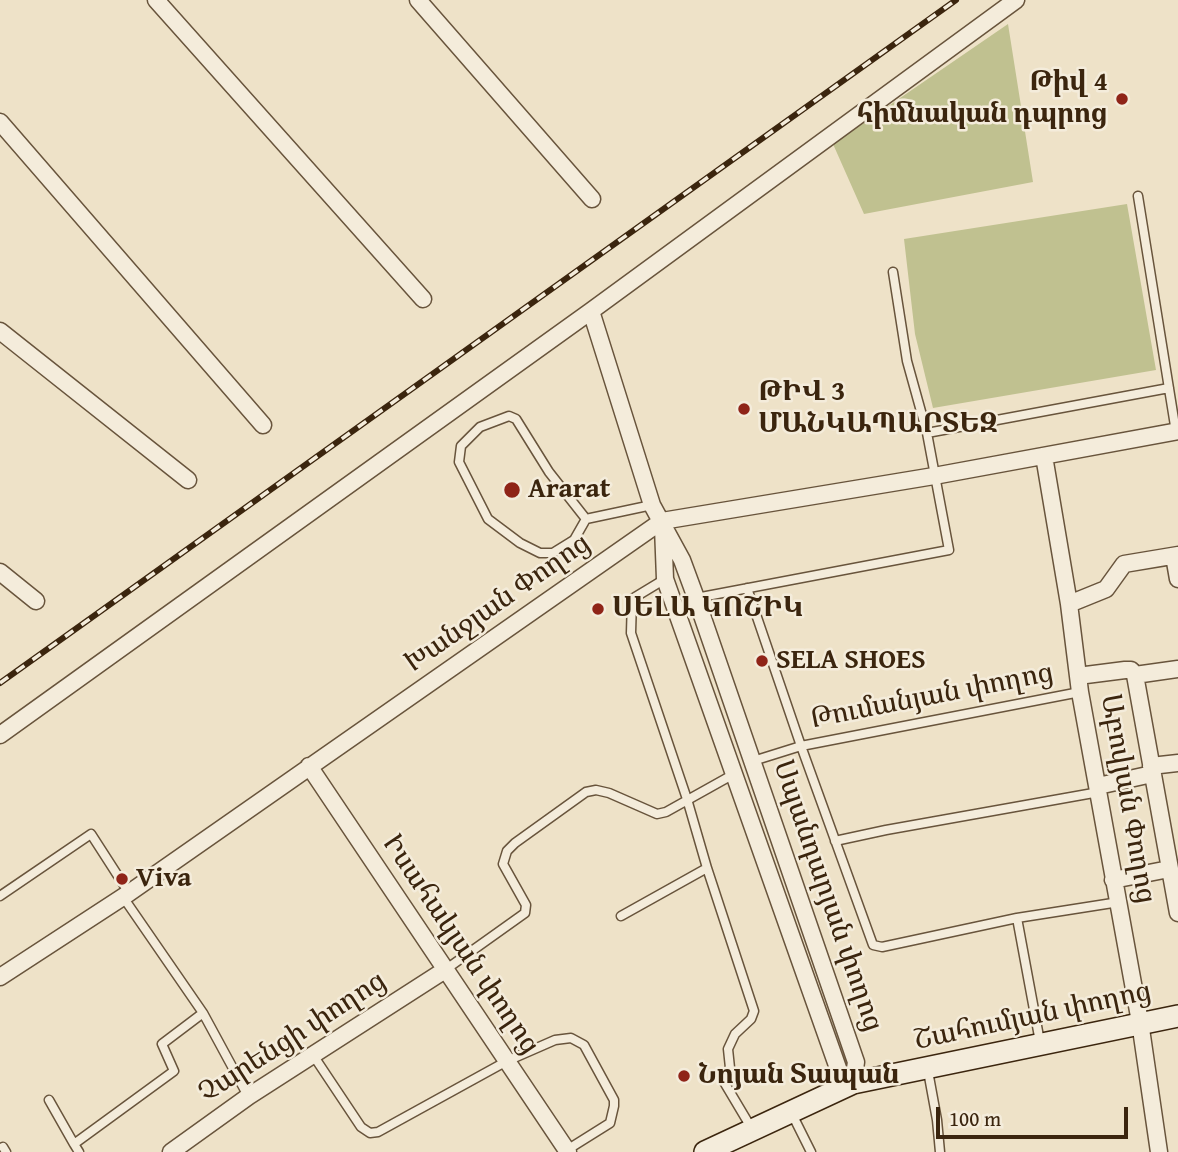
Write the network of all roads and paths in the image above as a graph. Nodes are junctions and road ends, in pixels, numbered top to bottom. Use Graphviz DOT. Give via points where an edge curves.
graph roads {
  1 [pos="156,0"];
  2 [pos="418,0"];
  3 [pos="1016,0"];
  4 [pos="0,122"];
  5 [pos="1138,196"];
  6 [pos="592,199"];
  7 [pos="893,272"];
  8 [pos="423,299"];
  9 [pos="591,311"];
  10 [pos="0,331"];
  11 [pos="1168,388"];
  12 [pos="263,425"];
  13 [pos="1177,431"];
  14 [pos="927,433"];
  15 [pos="1044,456"];
  16 [pos="934,476"];
  17 [pos="188,480"];
  18 [pos="653,505"];
  19 [pos="586,519"];
  20 [pos="662,521"];
  21 [pos="1176,556"];
  22 [pos="0,572"];
  23 [pos="665,579"];
  24 [pos="1178,579"];
  25 [pos="747,588"];
  26 [pos="696,598"];
  27 [pos="37,601"];
  28 [pos="1069,604"];
  29 [pos="1178,669"];
  30 [pos="1135,675"];
  31 [pos="1079,684"];
  32 [pos="0,735"];
  33 [pos="801,746"];
  34 [pos="753,761"];
  35 [pos="1178,763"];
  36 [pos="309,766"];
  37 [pos="1152,770"];
  38 [pos="734,774"];
  39 [pos="1099,789"];
  40 [pos="687,799"];
  41 [pos="835,841"];
  42 [pos="707,868"];
  43 [pos="1168,869"];
  44 [pos="1113,880"];
  45 [pos="126,895"];
  46 [pos="1176,895"];
  47 [pos="0,896"];
  48 [pos="1119,902"];
  49 [pos="1178,913"];
  50 [pos="621,916"];
  51 [pos="1017,918"];
  52 [pos="445,970"];
  53 [pos="0,977"];
  54 [pos="203,1013"];
  55 [pos="1178,1016"];
  56 [pos="1140,1022"];
  57 [pos="1041,1044"];
  58 [pos="313,1055"];
  59 [pos="507,1061"];
  60 [pos="927,1068"];
  61 [pos="853,1083"];
  62 [pos="248,1096"];
  63 [pos="50,1100"];
  64 [pos="791,1111"];
  65 [pos="752,1129"];
  66 [pos="77,1148"];
  67 [pos="567,1151"];
  68 [pos="171,1152"];
  69 [pos="705,1152"];
  70 [pos="811,1152"];
  71 [pos="940,1152"];
  72 [pos="1158,1152"];
  1 -- 8 [label="street"];
  2 -- 6 [label="street"];
  3 -- 9 [label="street"];
  4 -- 12 [label="street"];
  5 -- 11 [label="lane"];
  7 -- 14 [label="lane" via="907,361"];
  9 -- 18 [label="street"];
  9 -- 32 [label="street"];
  10 -- 17 [label="street"];
  11 -- 13 [label="lane"];
  11 -- 14 [label="lane"];
  13 -- 15 [label="street, Խանջյան Փողոց"];
  14 -- 16 [label="lane"];
  15 -- 16 [label="street, Խանջյան Փողոց"];
  15 -- 28 [label="street, Աբովյան Փողոց"];
  16 -- 20 [label="street, Խանջյան Փողոց"];
  16 -- 25 [label="lane" via="948,550"];
  18 -- 19 [label="lane"];
  18 -- 20 [label="street"];
  19 -- 19 [label="lane" via="516,419 502,417 480,427 461,446 459,462 488,519 520,543 540,553 553,553 574,540"];
  20 -- 23 [label="street, Սպանդարյան փողոց"];
  20 -- 26 [label="street, Սպանդարյան փողոց"];
  20 -- 36 [label="street, Խանջյան Փողոց"];
  21 -- 24 [label="street"];
  21 -- 28 [label="street" via="1124,564 1106,589"];
  22 -- 27 [label="street"];
  23 -- 38 [label="street, Սպանդարյան փողոց"];
  23 -- 40 [label="lane" via="632,599 631,633"];
  25 -- 26 [label="lane"];
  25 -- 33 [label="lane"];
  26 -- 34 [label="street, Սպանդարյան փողոց"];
  28 -- 31 [label="street, Աբովյան Փողոց"];
  29 -- 30 [label="street"];
  30 -- 31 [label="street" via="1125,670"];
  30 -- 37 [label="street"];
  31 -- 33 [label="lane, Թումանյան փողոց"];
  31 -- 39 [label="street, Աբովյան Փողոց"];
  33 -- 34 [label="lane, Թումանյան փողոց"];
  33 -- 41 [label="lane"];
  34 -- 61 [label="street, Սպանդարյան փողոց" via="856,1062"];
  35 -- 37 [label="street"];
  36 -- 45 [label="street, Խանջյան Փողոց"];
  36 -- 52 [label="street, Իսահակյան փողոց"];
  37 -- 39 [label="street"];
  37 -- 43 [label="street"];
  38 -- 40 [label="lane"];
  38 -- 61 [label="street, Սպանդարյան փողոց" via="839,1072"];
  39 -- 41 [label="lane"];
  39 -- 44 [label="street, Աբովյան Փողոց"];
  40 -- 42 [label="lane"];
  40 -- 52 [label="lane" via="657,814 609,793 586,792 507,851 503,864 526,905 525,913"];
  41 -- 51 [label="lane" via="877,947"];
  42 -- 50 [label="lane"];
  42 -- 65 [label="lane" via="754,1011 728,1049 730,1068 724,1082"];
  43 -- 44 [label="street"];
  43 -- 46 [label="street"];
  44 -- 48 [label="street, Աբովյան Փողոց"];
  45 -- 47 [label="lane" via="91,834"];
  45 -- 53 [label="street, Խանջյան Փողոց"];
  45 -- 54 [label="lane"];
  46 -- 49 [label="street"];
  48 -- 51 [label="lane"];
  48 -- 56 [label="street, Աբովյան Փողոց"];
  51 -- 57 [label="lane"];
  52 -- 58 [label="street, Չարենցի փողոց"];
  52 -- 59 [label="street, Իսահակյան փողոց"];
  54 -- 62 [label="lane"];
  54 -- 66 [label="lane" via="162,1044 174,1071"];
  55 -- 56 [label="main road, Շահումյան փողոց"];
  56 -- 57 [label="main road, Շահումյան փողոց"];
  56 -- 72 [label="street, Աբովյան Փողոց"];
  57 -- 60 [label="main road, Շահումյան փողոց"];
  58 -- 59 [label="lane" via="361,1127 370,1133"];
  58 -- 62 [label="street, Չարենցի փողոց"];
  59 -- 67 [label="street, Իսահակյան փողոց"];
  59 -- 67 [label="lane" via="555,1040 571,1038 584,1045 614,1106 610,1123"];
  60 -- 61 [label="main road, Շահումյան փողոց"];
  60 -- 71 [label="lane"];
  61 -- 64 [label="main road, Շահումյան փողոց"];
  62 -- 68 [label="street, Չարենցի փողոց"];
  63 -- 66 [label="lane"];
  64 -- 65 [label="main road, Շահումյան փողոց"];
  64 -- 70 [label="lane"];
  65 -- 69 [label="main road, Շահումյան փողոց"];
}
